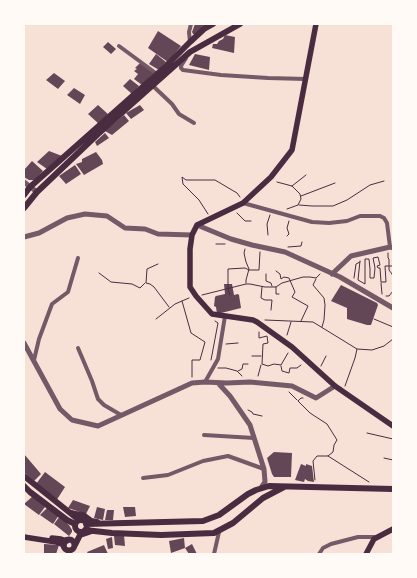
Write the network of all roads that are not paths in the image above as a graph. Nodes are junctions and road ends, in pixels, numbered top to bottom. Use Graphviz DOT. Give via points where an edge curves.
graph roads {
  1 [pos="191,24"];
  2 [pos="213,24"];
  3 [pos="240,24"];
  4 [pos="316,24"];
  5 [pos="190,42"];
  6 [pos="119,46"];
  7 [pos="200,46"];
  8 [pos="190,52"];
  9 [pos="157,74"];
  10 [pos="306,79"];
  11 [pos="153,86"];
  12 [pos="194,123"];
  13 [pos="27,185"];
  14 [pos="37,192"];
  15 [pos="24,194"];
  16 [pos="240,202"];
  17 [pos="24,208"];
  18 [pos="197,226"];
  19 [pos="192,235"];
  20 [pos="24,237"];
  21 [pos="392,250"];
  22 [pos="78,258"];
  23 [pos="332,274"];
  24 [pos="393,308"];
  25 [pos="225,315"];
  26 [pos="24,342"];
  27 [pos="78,348"];
  28 [pos="34,360"];
  29 [pos="205,382"];
  30 [pos="218,383"];
  31 [pos="338,388"];
  32 [pos="121,415"];
  33 [pos="393,426"];
  34 [pos="204,435"];
  35 [pos="254,438"];
  36 [pos="264,469"];
  37 [pos="24,476"];
  38 [pos="143,478"];
  39 [pos="24,486"];
  40 [pos="285,486"];
  41 [pos="259,489"];
  42 [pos="393,489"];
  43 [pos="68,511"];
  44 [pos="67,520"];
  45 [pos="99,523"];
  46 [pos="80,527"];
  47 [pos="393,529"];
  48 [pos="219,532"];
  49 [pos="112,533"];
  50 [pos="24,537"];
  51 [pos="377,537"];
  52 [pos="70,545"];
  53 [pos="61,554"];
  54 [pos="214,554"];
  55 [pos="319,554"];
  56 [pos="366,554"];
  1 -- 5 [label="street"];
  2 -- 5 [label="main road"];
  3 -- 7 [label="main road"];
  4 -- 10 [label="main road"];
  5 -- 7 [label="main road" via="191,48"];
  5 -- 9 [label="main road"];
  6 -- 9 [label="street"];
  7 -- 8 [label="main road"];
  8 -- 10 [label="street" via="181,66 183,70"];
  8 -- 11 [label="main road"];
  9 -- 13 [label="main road"];
  10 -- 16 [label="main road" via="292,150 272,177"];
  11 -- 12 [label="street" via="179,114"];
  11 -- 14 [label="main road"];
  13 -- 14 [label="street"];
  13 -- 15 [label="main road"];
  14 -- 17 [label="main road"];
  16 -- 18 [label="main road"];
  16 -- 21 [label="street" via="312,222 380,216 387,223"];
  18 -- 19 [label="main road"];
  18 -- 23 [label="street" via="231,239 285,252"];
  19 -- 20 [label="street" via="158,234 145,229 125,228 106,216 85,214 67,218"];
  19 -- 25 [label="main road" via="190,287 212,314"];
  21 -- 23 [label="street" via="351,256"];
  22 -- 28 [label="street" via="68,292 52,304"];
  23 -- 24 [label="street"];
  25 -- 29 [label="street" via="218,359"];
  25 -- 31 [label="main road" via="257,322 292,347"];
  26 -- 28 [label="street"];
  27 -- 32 [label="street" via="98,399"];
  28 -- 32 [label="street" via="60,409 72,420 98,426"];
  29 -- 30 [label="street"];
  29 -- 32 [label="street" via="192,382"];
  30 -- 31 [label="street" via="292,386 316,398"];
  30 -- 35 [label="street" via="250,425"];
  31 -- 33 [label="main road"];
  34 -- 35 [label="street"];
  35 -- 36 [label="street"];
  36 -- 38 [label="street" via="228,456 203,461 172,474"];
  36 -- 41 [label="street" via="265,482"];
  37 -- 43 [label="main road"];
  39 -- 44 [label="main road"];
  40 -- 41 [label="main road"];
  40 -- 42 [label="main road"];
  40 -- 48 [label="main road"];
  41 -- 45 [label="main road" via="214,518 203,521"];
  43 -- 45 [label="main road"];
  43 -- 46 [label="main road"];
  44 -- 46 [label="main road"];
  44 -- 52 [label="main road" via="73,530"];
  45 -- 46 [label="main road"];
  46 -- 49 [label="main road"];
  46 -- 52 [label="main road"];
  47 -- 51 [label="main road"];
  48 -- 49 [label="main road" via="187,535"];
  48 -- 54 [label="street"];
  49 -- 52 [label="main road" via="85,532"];
  50 -- 52 [label="main road" via="56,538"];
  51 -- 55 [label="street" via="358,537 331,544"];
  51 -- 56 [label="main road"];
  52 -- 53 [label="main road"];
}
